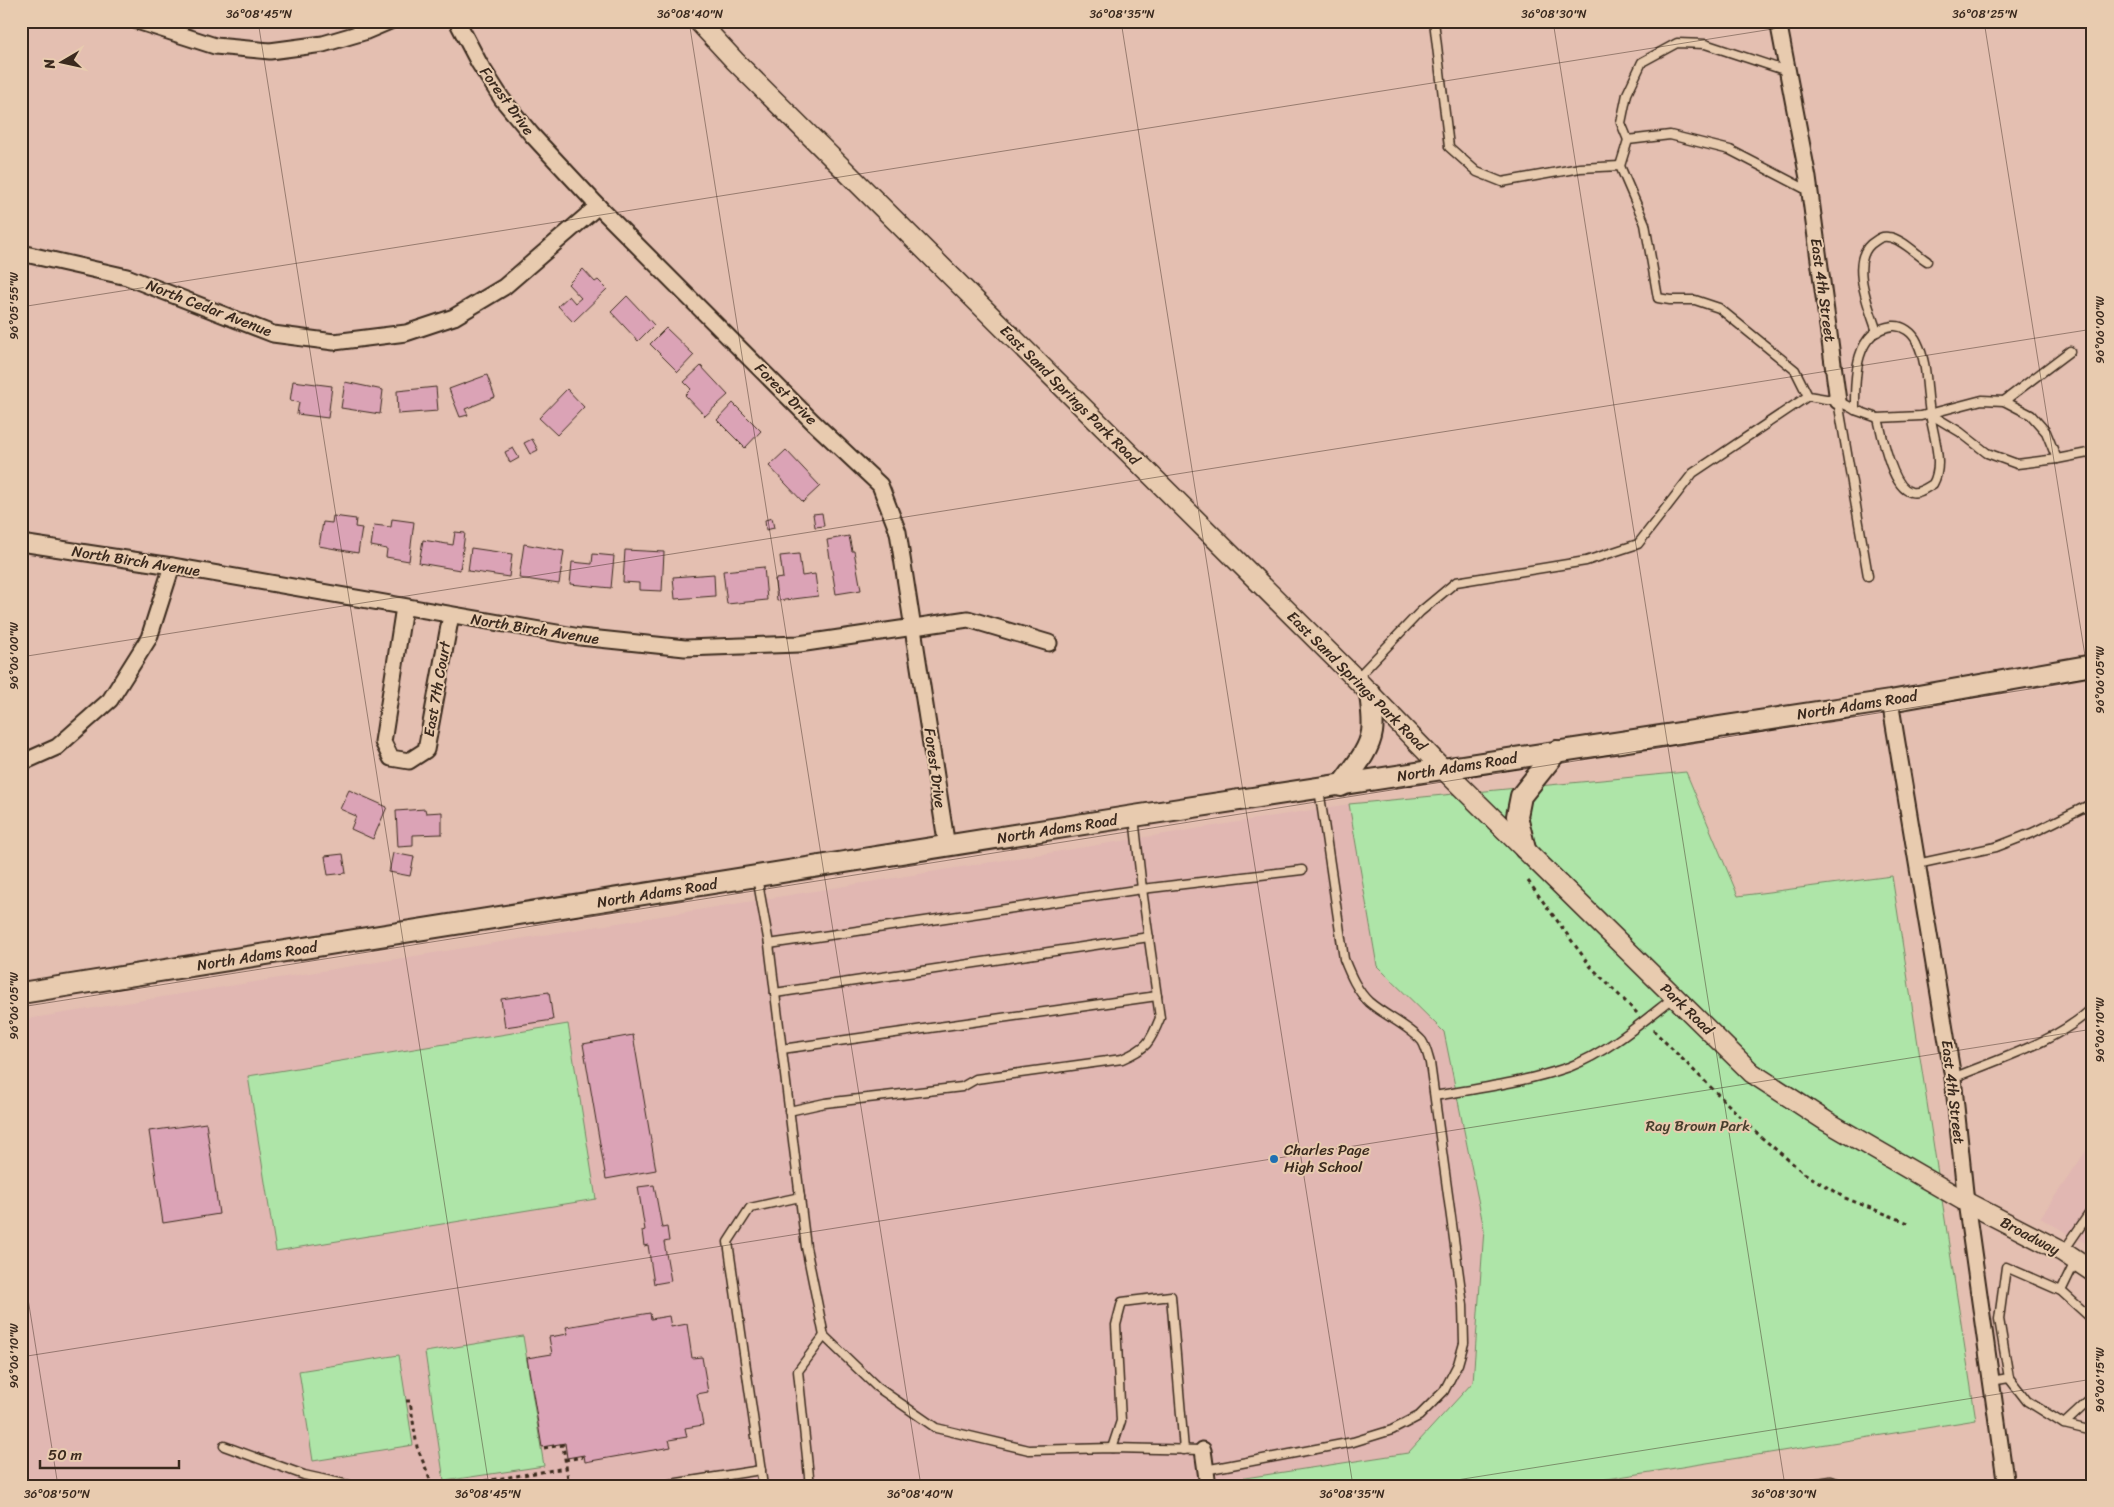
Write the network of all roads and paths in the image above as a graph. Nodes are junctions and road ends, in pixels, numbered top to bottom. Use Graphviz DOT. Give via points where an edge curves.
graph roads {
  1 [pos="137,21"];
  2 [pos="390,21"];
  3 [pos="457,21"];
  4 [pos="698,21"];
  5 [pos="1434,21"];
  6 [pos="1778,21"];
  7 [pos="1787,71"];
  8 [pos="1628,140"];
  9 [pos="1620,166"];
  10 [pos="1809,185"];
  11 [pos="598,206"];
  12 [pos="21,253"];
  13 [pos="1927,261"];
  14 [pos="1877,332"];
  15 [pos="2070,351"];
  16 [pos="1808,396"];
  17 [pos="1838,401"];
  18 [pos="2004,401"];
  19 [pos="1855,410"];
  20 [pos="1930,414"];
  21 [pos="1878,418"];
  22 [pos="2093,452"];
  23 [pos="2057,459"];
  24 [pos="21,543"];
  25 [pos="172,566"];
  26 [pos="1868,576"];
  27 [pos="404,607"];
  28 [pos="451,615"];
  29 [pos="914,626"];
  30 [pos="1049,643"];
  31 [pos="2093,665"];
  32 [pos="1363,686"];
  33 [pos="1890,701"];
  34 [pos="1556,751"];
  35 [pos="21,763"];
  36 [pos="1443,769"];
  37 [pos="1341,786"];
  38 [pos="1320,789"];
  39 [pos="2093,803"];
  40 [pos="1134,816"];
  41 [pos="947,847"];
  42 [pos="1525,849"];
  43 [pos="1917,864"];
  44 [pos="1302,870"];
  45 [pos="757,877"];
  46 [pos="1526,877"];
  47 [pos="1142,889"];
  48 [pos="1149,937"];
  49 [pos="769,944"];
  50 [pos="21,993"];
  51 [pos="775,993"];
  52 [pos="1157,996"];
  53 [pos="1674,997"];
  54 [pos="2093,1007"];
  55 [pos="1644,1020"];
  56 [pos="782,1049"];
  57 [pos="1953,1078"];
  58 [pos="1435,1096"];
  59 [pos="789,1111"];
  60 [pos="800,1197"];
  61 [pos="1966,1202"];
  62 [pos="2093,1208"];
  63 [pos="1911,1224"];
  64 [pos="2069,1257"];
  65 [pos="2093,1272"];
  66 [pos="2061,1291"];
  67 [pos="2093,1320"];
  68 [pos="824,1336"];
  69 [pos="2009,1378"];
  70 [pos="1990,1381"];
  71 [pos="2093,1396"];
  72 [pos="406,1402"];
  73 [pos="2064,1424"];
  74 [pos="2093,1431"];
  75 [pos="224,1446"];
  76 [pos="544,1448"];
  77 [pos="1112,1448"];
  78 [pos="1184,1450"];
  79 [pos="1203,1450"];
  80 [pos="583,1457"];
  81 [pos="565,1460"];
  82 [pos="566,1468"];
  83 [pos="761,1470"];
  84 [pos="1205,1470"];
  85 [pos="354,1486"];
  86 [pos="433,1486"];
  87 [pos="453,1486"];
  88 [pos="569,1486"];
  89 [pos="658,1486"];
  90 [pos="763,1486"];
  91 [pos="810,1486"];
  92 [pos="1208,1486"];
  93 [pos="1799,1486"];
  94 [pos="1846,1486"];
  95 [pos="2006,1486"];
  1 -- 2 [label="street" via="215,46 270,50 323,44"];
  3 -- 11 [label="street, Forest Drive" via="502,100"];
  4 -- 32 [label="street, East Sand Springs Park Road"];
  5 -- 9 [label="lane" via="1449,147 1477,172 1502,182 1580,168"];
  6 -- 7 [label="street, East 4th Street"];
  7 -- 8 [label="lane" via="1705,44 1676,43 1642,62 1627,94 1621,124"];
  7 -- 10 [label="street, East 4th Street"];
  8 -- 9 [label="lane"];
  8 -- 10 [label="lane" via="1670,135 1730,150"];
  9 -- 16 [label="lane" via="1645,224 1658,298 1695,300 1720,308 1795,370"];
  10 -- 17 [label="street, East 4th Street"];
  11 -- 12 [label="street, North Cedar Avenue" via="504,287 454,317 406,333 334,342 273,334 127,277"];
  11 -- 29 [label="street, Forest Drive" via="880,485 898,532"];
  13 -- 14 [label="lane" via="1889,237 1879,237 1867,248 1861,261 1862,282"];
  14 -- 19 [label="lane" via="1862,348 1855,375"];
  14 -- 20 [label="lane" via="1894,326 1906,328 1917,341 1924,362"];
  15 -- 18 [label="lane"];
  16 -- 17 [label="lane"];
  16 -- 32 [label="lane" via="1693,473 1638,544 1586,561 1456,582 1420,612"];
  17 -- 19 [label="lane"];
  17 -- 26 [label="lane"];
  18 -- 20 [label="lane" via="1982,400"];
  18 -- 23 [label="lane" via="2031,415 2046,432"];
  19 -- 21 [label="lane"];
  20 -- 21 [label="lane"];
  20 -- 21 [label="lane" via="1938,472 1933,484 1917,493 1909,492 1895,476"];
  20 -- 23 [label="lane" via="1987,453 2017,464"];
  22 -- 23 [label="lane"];
  24 -- 25 [label="street, North Birch Avenue"];
  25 -- 27 [label="street, North Birch Avenue"];
  25 -- 35 [label="street" via="148,638 110,700 57,747"];
  27 -- 28 [label="street, North Birch Avenue"];
  27 -- 28 [label="street, East 7th Court" via="383,742 391,758 409,761 426,750"];
  28 -- 29 [label="street, North Birch Avenue" via="580,637 685,648 800,644"];
  29 -- 30 [label="street, North Birch Avenue" via="968,619"];
  29 -- 41 [label="street, Forest Drive"];
  31 -- 33 [label="main road, North Adams Road"];
  32 -- 36 [label="street, East Sand Springs Park Road"];
  32 -- 37 [label="main road" via="1373,724 1371,739"];
  33 -- 34 [label="main road, North Adams Road"];
  33 -- 43 [label="street, East 4th Street"];
  34 -- 36 [label="main road, North Adams Road"];
  34 -- 42 [label="main road" via="1526,787 1519,801 1517,816"];
  36 -- 37 [label="main road, North Adams Road"];
  36 -- 42 [label="street, Park Road"];
  37 -- 38 [label="main road, North Adams Road"];
  38 -- 40 [label="main road, North Adams Road"];
  38 -- 58 [label="lane" via="1344,959 1353,980 1368,1001 1423,1042"];
  39 -- 43 [label="lane" via="1996,847"];
  40 -- 41 [label="main road, North Adams Road"];
  40 -- 47 [label="lane"];
  41 -- 45 [label="main road, North Adams Road"];
  42 -- 53 [label="street, Park Road"];
  43 -- 57 [label="street, East 4th Street"];
  44 -- 47 [label="lane"];
  45 -- 49 [label="lane"];
  45 -- 50 [label="main road, North Adams Road"];
  46 -- 55 [label="path" via="1591,967"];
  47 -- 48 [label="lane"];
  47 -- 49 [label="lane"];
  48 -- 51 [label="lane"];
  48 -- 52 [label="lane"];
  49 -- 51 [label="lane"];
  51 -- 56 [label="lane"];
  52 -- 56 [label="lane"];
  52 -- 59 [label="lane" via="1160,1018 1153,1037 1141,1051 1122,1059 976,1079 962,1087 825,1103"];
  53 -- 55 [label="lane"];
  53 -- 61 [label="street, Park Road" via="1752,1073 1826,1121"];
  54 -- 57 [label="lane" via="2055,1034"];
  55 -- 58 [label="lane" via="1620,1040 1570,1066 1494,1086"];
  55 -- 63 [label="path" via="1761,1137 1796,1167 1845,1198"];
  56 -- 59 [label="lane"];
  57 -- 61 [label="street, East 4th Street"];
  58 -- 84 [label="lane" via="1463,1306 1464,1343 1458,1364 1444,1391 1419,1416 1392,1430 1353,1442"];
  59 -- 60 [label="lane"];
  60 -- 68 [label="lane" via="806,1247"];
  60 -- 83 [label="lane" via="750,1208 728,1242"];
  61 -- 64 [label="street, Broadway"];
  61 -- 70 [label="street, East 4th Street"];
  62 -- 64 [label="lane"];
  64 -- 65 [label="street, Broadway"];
  64 -- 66 [label="lane"];
  66 -- 67 [label="lane"];
  66 -- 69 [label="lane" via="2006,1267 1999,1319"];
  68 -- 77 [label="lane" via="876,1388 936,1428 1029,1450"];
  68 -- 91 [label="lane" via="798,1371"];
  69 -- 70 [label="lane"];
  69 -- 73 [label="lane" via="2028,1401"];
  70 -- 95 [label="street, East 4th Street"];
  71 -- 73 [label="lane"];
  72 -- 86 [label="path" via="410,1401 418,1446"];
  73 -- 74 [label="lane"];
  75 -- 85 [label="lane" via="304,1475"];
  76 -- 81 [label="path" via="563,1445"];
  77 -- 78 [label="lane"];
  77 -- 78 [label="lane" via="1121,1421 1116,1325 1122,1302 1171,1296"];
  78 -- 79 [label="lane"];
  79 -- 84 [label="street"];
  80 -- 81 [label="path"];
  81 -- 82 [label="path"];
  82 -- 87 [label="path"];
  82 -- 88 [label="path"];
  83 -- 89 [label="lane"];
  83 -- 90 [label="lane"];
  84 -- 92 [label="street"];
  93 -- 94 [label="lane" via="1831,1481"];
}
